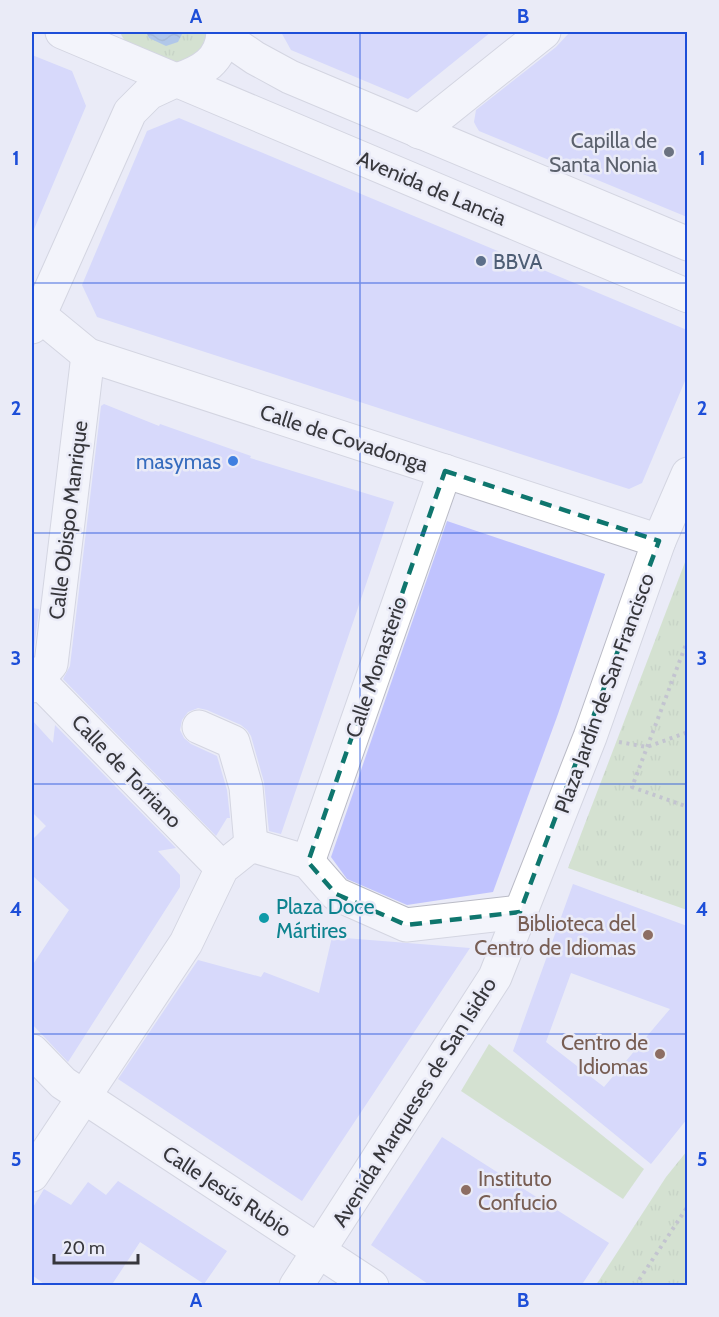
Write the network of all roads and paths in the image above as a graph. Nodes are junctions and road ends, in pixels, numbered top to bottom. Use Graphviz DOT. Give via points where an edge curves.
graph roads {
  1 [pos="62,32"];
  2 [pos="544,32"];
  3 [pos="223,34"];
  4 [pos="113,44"];
  5 [pos="177,80"];
  6 [pos="130,112"];
  7 [pos="419,132"];
  8 [pos="687,244"];
  9 [pos="687,296"];
  10 [pos="33,317"];
  11 [pos="88,355"];
  12 [pos="445,471"];
  13 [pos="687,474"];
  14 [pos="659,541"];
  15 [pos="687,639"];
  16 [pos="34,680"];
  17 [pos="199,727"];
  18 [pos="687,732"];
  19 [pos="617,742"];
  20 [pos="647,747"];
  21 [pos="687,807"];
  22 [pos="251,845"];
  23 [pos="308,862"];
  24 [pos="222,868"];
  25 [pos="520,912"];
  26 [pos="32,1051"];
  27 [pos="83,1097"];
  28 [pos="32,1175"];
  29 [pos="687,1206"];
  30 [pos="319,1251"];
  31 [pos="296,1286"];
  32 [pos="372,1286"];
  33 [pos="635,1286"];
  1 -- 4 [label="street, Avenida de Lancia"];
  2 -- 7 [label="street"];
  3 -- 5 [label="street" via="219,52 210,63"];
  3 -- 7 [label="street" via="290,77"];
  4 -- 5 [label="street, Avenida de Lancia"];
  4 -- 6 [label="street" via="125,64"];
  5 -- 6 [label="street" via="149,93"];
  5 -- 9 [label="street, Avenida de Lancia"];
  6 -- 10 [label="street"];
  7 -- 8 [label="street"];
  10 -- 11 [label="street, Calle de Covadonga"];
  11 -- 12 [label="street, Calle de Covadonga"];
  11 -- 16 [label="street, Calle Obispo Manrique" via="51,664"];
  12 -- 14 [label="street, Calle de Covadonga"];
  12 -- 23 [label="street, Calle Monasterio"];
  13 -- 14 [label="street, Plaza Jardín de San Francisco"];
  14 -- 25 [label="street, Plaza Jardín de San Francisco" via="590,737"];
  15 -- 20 [label="path"];
  16 -- 24 [label="street, Calle de Torriano"];
  17 -- 22 [label="street" via="233,742 246,787"];
  18 -- 20 [label="path"];
  19 -- 20 [label="path"];
  20 -- 21 [label="path" via="632,787"];
  22 -- 23 [label="street"];
  22 -- 24 [label="street"];
  23 -- 25 [label="street" via="336,894 406,925"];
  24 -- 27 [label="street" via="186,943"];
  25 -- 30 [label="street, Avenida Marqueses de San Isidro" via="495,977"];
  26 -- 27 [label="street, Calle Jesús Rubio"];
  27 -- 28 [label="street"];
  27 -- 30 [label="street, Calle Jesús Rubio"];
  29 -- 33 [label="path"];
  30 -- 31 [label="street, Avenida Marqueses de San Isidro"];
  30 -- 32 [label="street, Calle Jesús Rubio"];
}
